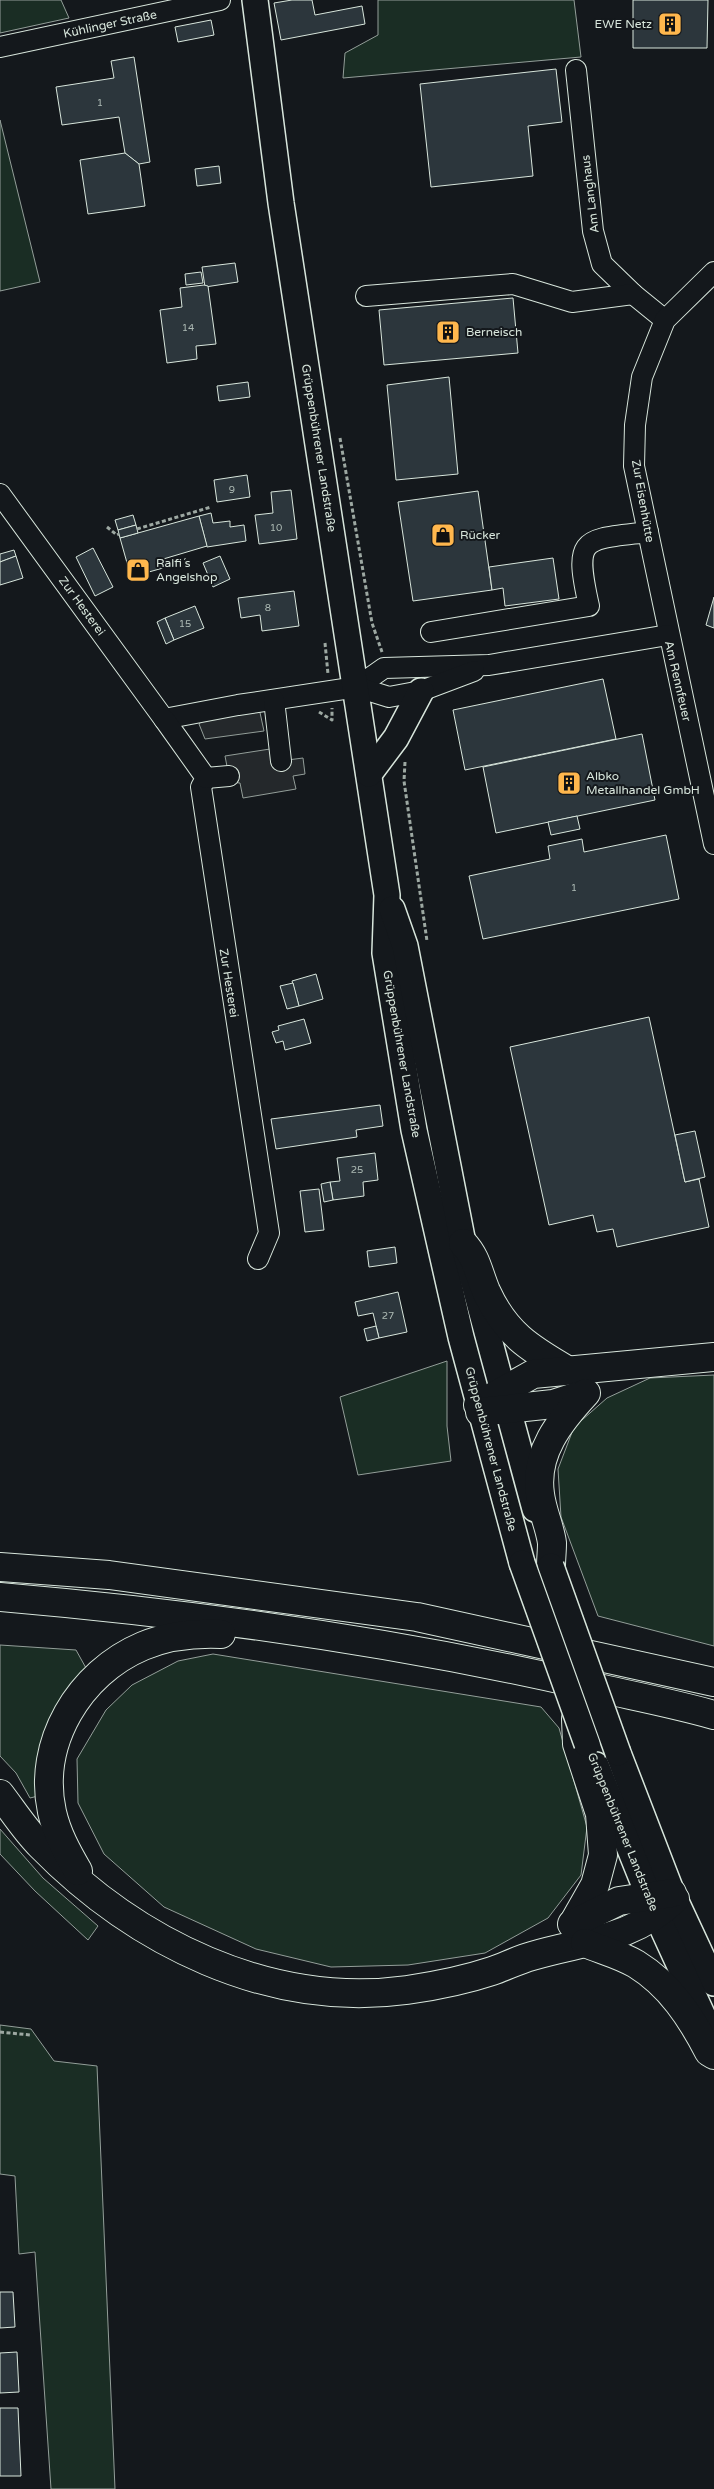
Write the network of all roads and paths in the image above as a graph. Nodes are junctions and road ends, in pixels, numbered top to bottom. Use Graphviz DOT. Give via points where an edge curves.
graph roads {
  1 [pos="220,0"];
  2 [pos="255,0"];
  3 [pos="0,47"];
  4 [pos="576,70"];
  5 [pos="714,272"];
  6 [pos="633,294"];
  7 [pos="366,296"];
  8 [pos="664,320"];
  9 [pos="0,494"];
  10 [pos="211,506"];
  11 [pos="107,527"];
  12 [pos="137,529"];
  13 [pos="648,532"];
  14 [pos="119,534"];
  15 [pos="372,623"];
  16 [pos="431,632"];
  17 [pos="668,635"];
  18 [pos="381,648"];
  19 [pos="489,665"];
  20 [pos="357,688"];
  21 [pos="421,691"];
  22 [pos="274,700"];
  23 [pos="164,719"];
  24 [pos="405,759"];
  25 [pos="281,761"];
  26 [pos="369,774"];
  27 [pos="229,776"];
  28 [pos="206,778"];
  29 [pos="714,844"];
  30 [pos="387,895"];
  31 [pos="428,947"];
  32 [pos="463,1243"];
  33 [pos="258,1258"];
  34 [pos="714,1357"];
  35 [pos="636,1366"];
  36 [pos="567,1370"];
  37 [pos="586,1393"];
  38 [pos="504,1401"];
  39 [pos="479,1408"];
  40 [pos="551,1566"];
  41 [pos="0,1567"];
  42 [pos="0,1597"];
  43 [pos="357,1641"];
  44 [pos="714,1682"];
  45 [pos="714,1715"];
  46 [pos="576,1716"];
  47 [pos="582,1744"];
  48 [pos="0,1794"];
  49 [pos="87,1888"];
  50 [pos="663,1901"];
  51 [pos="580,1933"];
  52 [pos="702,1977"];
  53 [pos="0,2032"];
  54 [pos="30,2035"];
  55 [pos="714,2040"];
  56 [pos="714,2055"];
  1 -- 3 [label="street, Kühlinger Straße"];
  2 -- 20 [label="main road, Grüppenbührener Landstraße" via="281,203"];
  4 -- 6 [label="street, Am Langhaus" via="593,231 602,264"];
  5 -- 8 [label="street, Zur Eisenhütte"];
  6 -- 7 [label="street" via="572,302 513,284"];
  6 -- 8 [label="street, Am Langhaus"];
  8 -- 13 [label="street, Zur Eisenhütte" via="642,377 635,425 634,466"];
  9 -- 23 [label="street, Zur Hesterei"];
  10 -- 12 [label="path"];
  11 -- 14 [label="path"];
  13 -- 16 [label="street" via="595,539 584,550 581,571 588,606"];
  13 -- 17 [label="street, Zur Eisenhütte"];
  15 -- 18 [label="path"];
  17 -- 19 [label="street, Am Rennfeuer"];
  17 -- 29 [label="street, Am Rennfeuer"];
  19 -- 20 [label="street, Am Rennfeuer" via="384,668"];
  19 -- 21 [label="street, Am Rennfeuer"];
  20 -- 21 [label="street, Am Rennfeuer" via="389,697"];
  20 -- 22 [label="street"];
  20 -- 26 [label="main road, Grüppenbührener Landstraße"];
  21 -- 26 [label="main road" via="396,738"];
  22 -- 23 [label="street"];
  22 -- 25 [label="street"];
  23 -- 28 [label="street, Zur Hesterei"];
  24 -- 31 [label="path" via="404,781"];
  26 -- 30 [label="main road, Grüppenbührener Landstraße"];
  27 -- 28 [label="street"];
  28 -- 33 [label="street, Zur Hesterei" via="201,787 269,1233"];
  30 -- 32 [label="main road, Grüppenbührener Landstraße" via="405,946"];
  30 -- 39 [label="main road, Grüppenbührener Landstraße" via="385,953 414,1130"];
  32 -- 36 [label="highway" via="473,1254 480,1277 502,1322 532,1350"];
  32 -- 38 [label="main road, Grüppenbührener Landstraße"];
  34 -- 35 [label="highway"];
  35 -- 36 [label="highway"];
  35 -- 37 [label="highway"];
  36 -- 38 [label="highway" via="533,1374"];
  37 -- 38 [label="highway" via="553,1404"];
  37 -- 40 [label="highway" via="551,1436 540,1472 540,1493 552,1543"];
  38 -- 39 [label="highway"];
  38 -- 40 [label="main road, Grüppenbührener Landstraße"];
  39 -- 46 [label="main road, Grüppenbührener Landstraße, bridge" via="522,1563"];
  40 -- 50 [label="main road, Grüppenbührener Landstraße, bridge" via="618,1754"];
  41 -- 44 [label="highway" via="109,1575 417,1618"];
  42 -- 43 [label="highway" via="117,1607"];
  43 -- 45 [label="highway" via="422,1650"];
  43 -- 49 [label="highway" via="333,1649 202,1633 143,1646 112,1663 71,1706 58,1730 51,1760 52,1811 60,1836"];
  46 -- 47 [label="highway"];
  47 -- 50 [label="main road, Grüppenbührener Landstraße"];
  47 -- 51 [label="highway" via="597,1802 603,1855"];
  48 -- 49 [label="highway" via="39,1845"];
  49 -- 51 [label="highway" via="125,1918 224,1969 267,1982 311,1990 376,1993 482,1974"];
  50 -- 51 [label="highway" via="618,1901"];
  50 -- 52 [label="main road, Grüppenbührener Landstraße"];
  51 -- 56 [label="highway" via="653,1976 682,2006"];
  52 -- 55 [label="main road, Grüppenbührener Landstraße"];
  53 -- 54 [label="path"];
}
